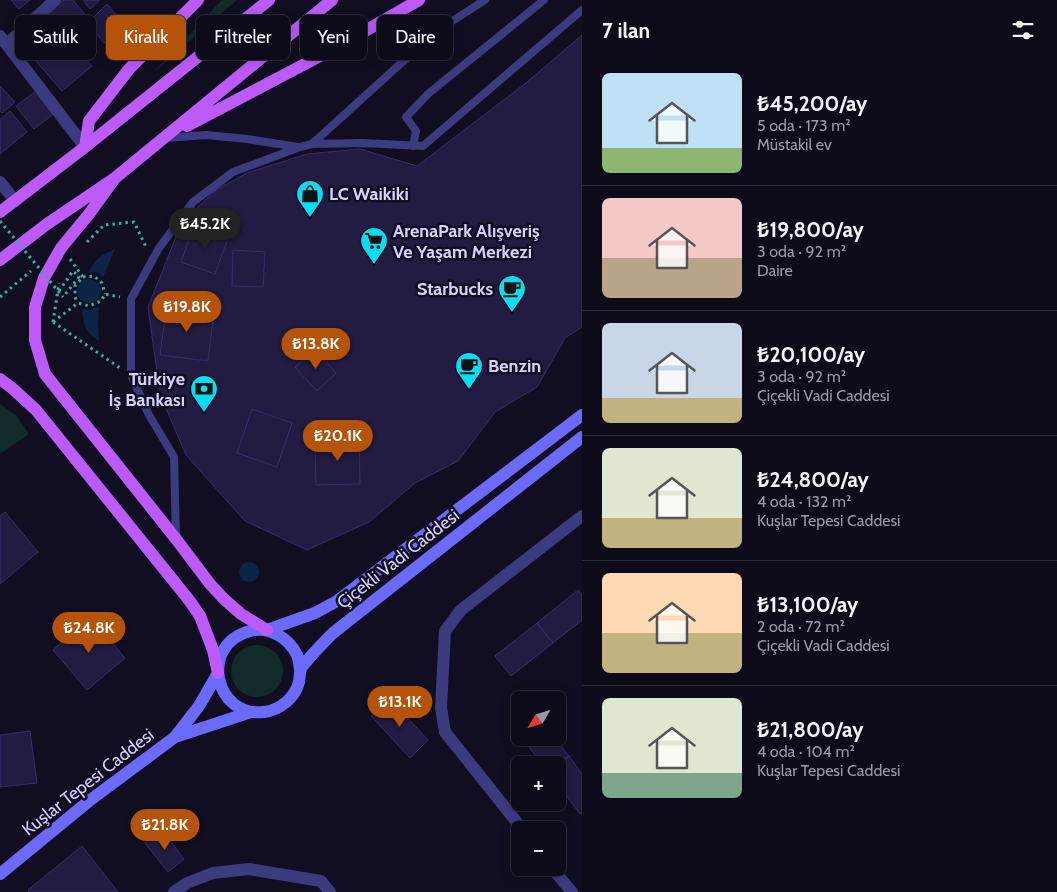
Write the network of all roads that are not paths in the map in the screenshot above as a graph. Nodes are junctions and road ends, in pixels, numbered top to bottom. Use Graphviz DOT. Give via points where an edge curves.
graph roads {
  1 [pos="55,0"];
  2 [pos="198,0"];
  3 [pos="269,0"];
  4 [pos="332,0"];
  5 [pos="420,0"];
  6 [pos="485,0"];
  7 [pos="544,0"];
  8 [pos="582,10"];
  9 [pos="3,40"];
  10 [pos="163,138"];
  11 [pos="312,144"];
  12 [pos="413,146"];
  13 [pos="85,147"];
  14 [pos="300,147"];
  15 [pos="114,178"];
  16 [pos="0,182"];
  17 [pos="14,201"];
  18 [pos="0,212"];
  19 [pos="0,260"];
  20 [pos="0,378"];
  21 [pos="582,415"];
  22 [pos="580,441"];
  23 [pos="582,516"];
  24 [pos="176,539"];
  25 [pos="267,630"];
  26 [pos="300,669"];
  27 [pos="218,673"];
  28 [pos="251,712"];
  29 [pos="175,737"];
  30 [pos="515,821"];
  31 [pos="0,874"];
  32 [pos="559,876"];
  33 [pos="174,892"];
  34 [pos="330,892"];
  35 [pos="572,892"];
  1 -- 9 [label="street"];
  2 -- 13 [label="main road" via="129,69 94,114 89,121"];
  3 -- 13 [label="main road"];
  4 -- 10 [label="main road"];
  5 -- 10 [label="main road"];
  6 -- 11 [label="lane" via="450,22"];
  7 -- 12 [label="lane" via="429,93 406,117 416,131"];
  8 -- 12 [label="lane" via="423,146"];
  9 -- 13 [label="street"];
  10 -- 14 [label="lane" via="206,135"];
  10 -- 15 [label="main road"];
  11 -- 12 [label="lane"];
  11 -- 14 [label="lane"];
  13 -- 17 [label="main road"];
  14 -- 24 [label="lane" via="233,172 193,202 159,248 131,299 131,375 148,415 174,457"];
  15 -- 19 [label="main road"];
  15 -- 24 [label="main road" via="61,248 44,278 35,307 35,340 45,374"];
  16 -- 17 [label="street"];
  17 -- 18 [label="main road"];
  20 -- 27 [label="main road" via="36,410 189,600 200,616 214,650"];
  21 -- 25 [label="street, Çiçekli Vadi Caddesi" via="337,600 315,614"];
  22 -- 26 [label="street, Çiçekli Vadi Caddesi" via="351,619"];
  23 -- 30 [label="street" via="461,610 445,631 441,708 445,732"];
  24 -- 25 [label="main road" via="224,600"];
  25 -- 26 [label="street" via="290,644 298,656"];
  25 -- 27 [label="street" via="242,633 232,640 219,660"];
  26 -- 28 [label="street, Çiçekli Vadi Caddesi" via="299,682 286,703 276,709"];
  27 -- 28 [label="street" via="220,686 228,698"];
  27 -- 29 [label="street, Kuşlar Tepesi Caddesi" via="199,706"];
  28 -- 29 [label="street, Kuşlar Tepesi Caddesi"];
  29 -- 31 [label="street, Kuşlar Tepesi Caddesi" via="89,801"];
  32 -- 35 [label="street"];
  33 -- 34 [label="street" via="186,883 213,873 248,869 321,881"];
}
